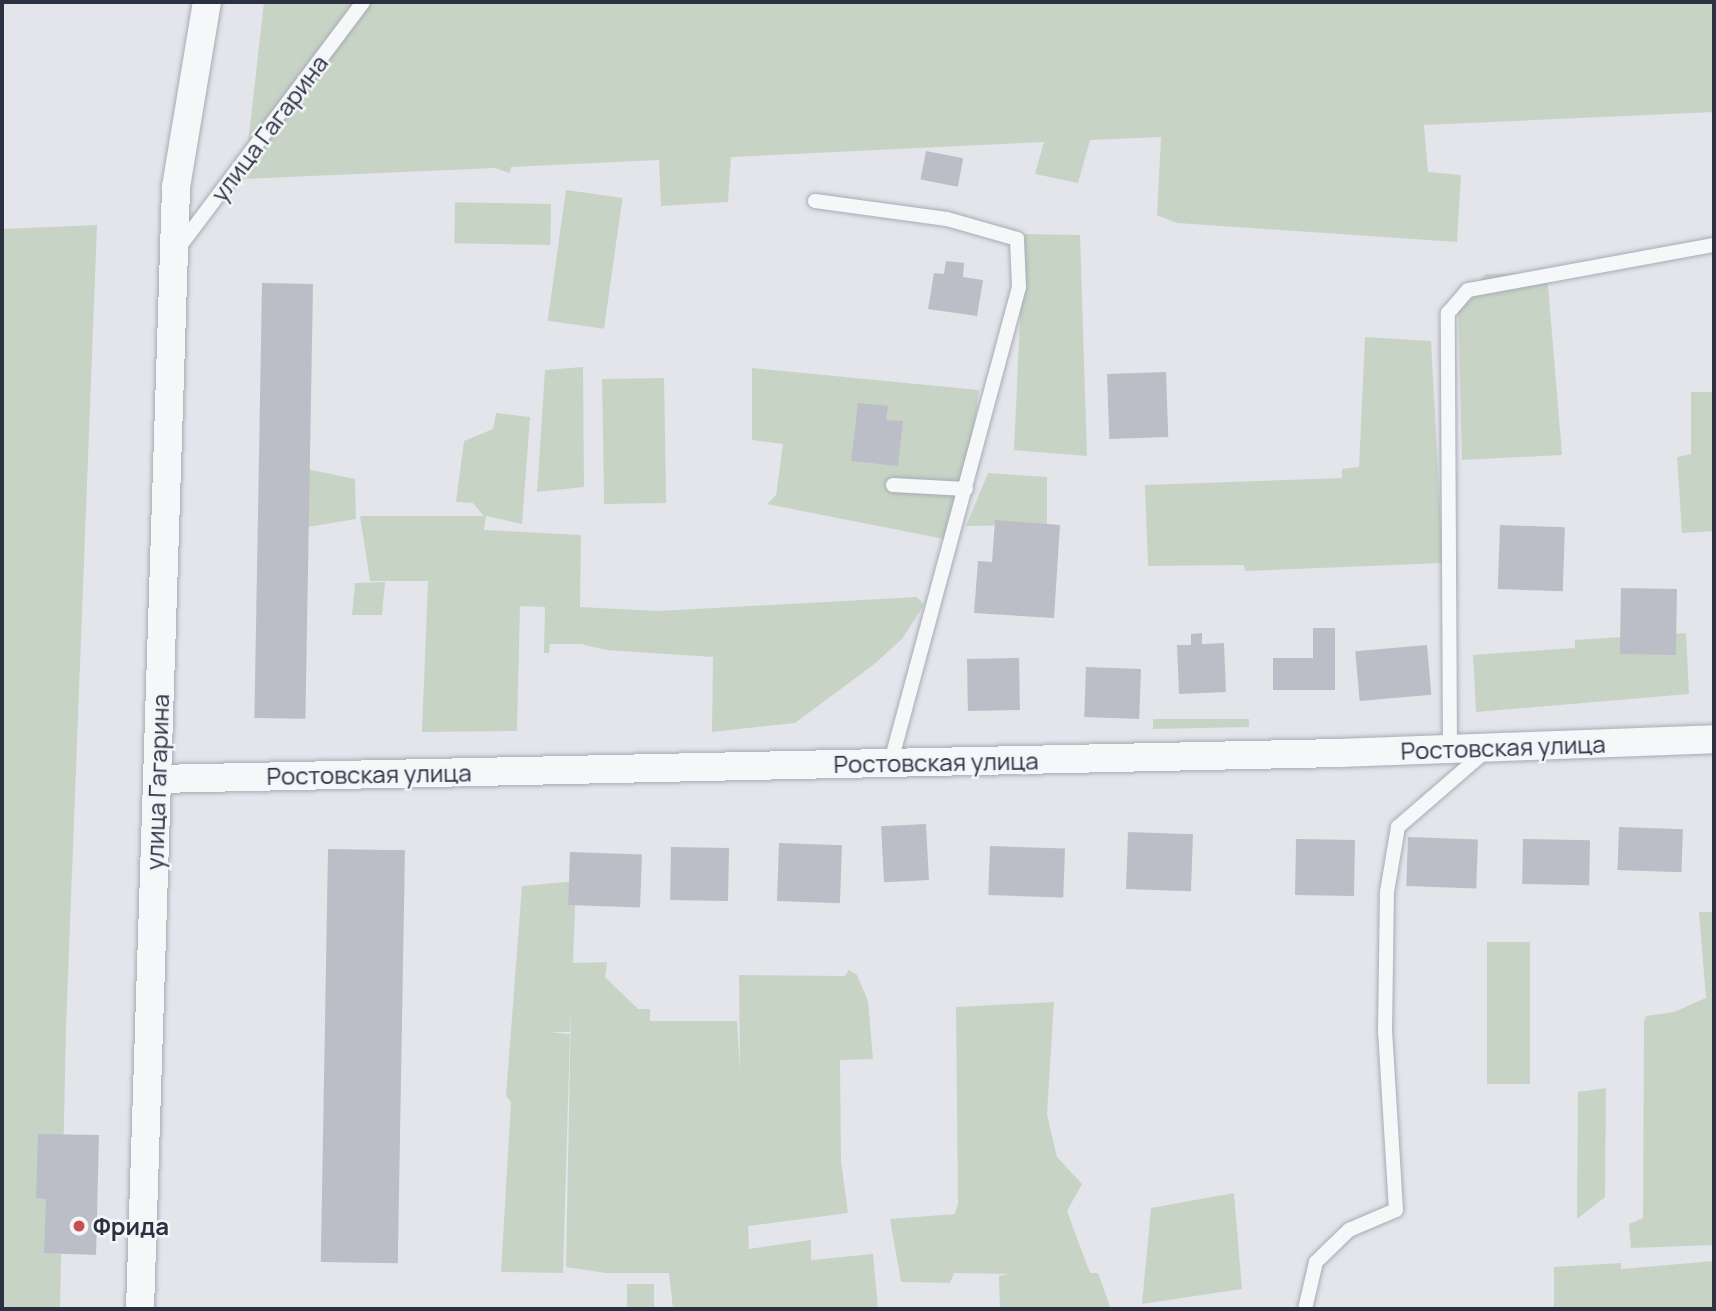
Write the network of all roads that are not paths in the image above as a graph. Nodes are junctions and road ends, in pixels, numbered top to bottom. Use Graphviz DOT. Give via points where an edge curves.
graph roads {
  1 [pos="207,2"];
  2 [pos="363,2"];
  3 [pos="814,201"];
  4 [pos="1714,245"];
  5 [pos="174,254"];
  6 [pos="892,485"];
  7 [pos="966,489"];
  8 [pos="1714,739"];
  9 [pos="1491,747"];
  10 [pos="1450,748"];
  11 [pos="891,763"];
  12 [pos="157,779"];
  13 [pos="140,1309"];
  14 [pos="1305,1309"];
  1 -- 5 [label="street, улица Гагарина" via="176,187"];
  2 -- 5 [label="lane, улица Гагарина"];
  3 -- 7 [label="lane" via="947,219 1017,239 1019,287"];
  4 -- 10 [label="lane" via="1468,290 1448,313"];
  5 -- 12 [label="street, улица Гагарина"];
  6 -- 7 [label="lane"];
  7 -- 11 [label="lane"];
  8 -- 9 [label="street, Ростовская улица"];
  9 -- 10 [label="street, Ростовская улица"];
  9 -- 14 [label="lane" via="1398,827 1387,892 1385,1032 1396,1210 1349,1230 1316,1262"];
  10 -- 11 [label="street, Ростовская улица"];
  11 -- 12 [label="street, Ростовская улица"];
  12 -- 13 [label="street, улица Гагарина"];
}
